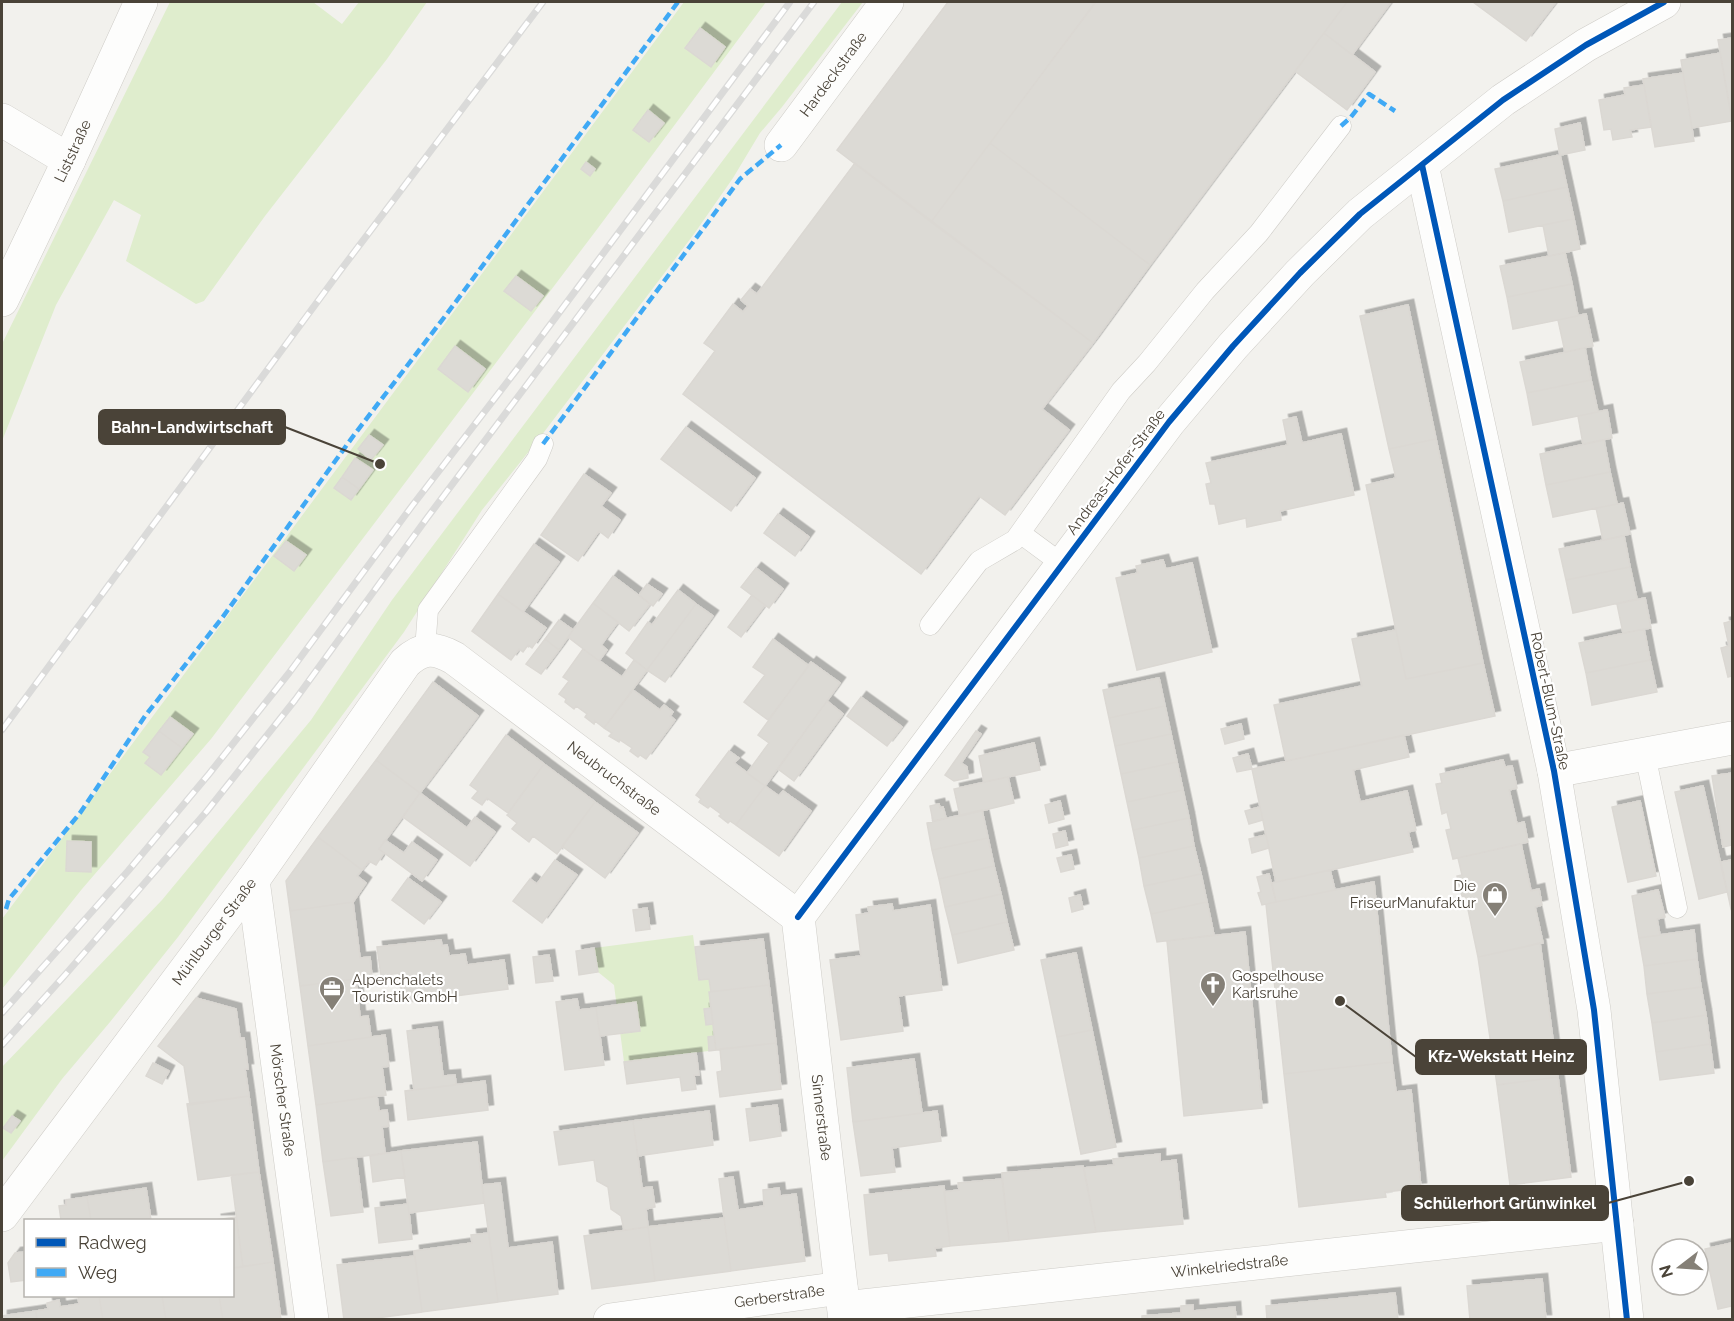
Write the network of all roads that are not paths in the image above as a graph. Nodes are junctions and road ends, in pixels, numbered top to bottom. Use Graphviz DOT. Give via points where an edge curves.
graph roads {
  1 [pos="141,2"];
  2 [pos="887,2"];
  3 [pos="1664,2"];
  4 [pos="2,120"];
  5 [pos="1341,126"];
  6 [pos="781,145"];
  7 [pos="69,160"];
  8 [pos="1422,165"];
  9 [pos="2,300"];
  10 [pos="543,444"];
  11 [pos="1020,533"];
  12 [pos="1062,564"];
  13 [pos="930,625"];
  14 [pos="425,650"];
  15 [pos="1732,738"];
  16 [pos="1645,754"];
  17 [pos="1554,771"];
  18 [pos="254,880"];
  19 [pos="1677,908"];
  20 [pos="798,917"];
  21 [pos="2,1215"];
  22 [pos="1617,1224"];
  23 [pos="844,1305"];
  24 [pos="312,1320"];
  25 [pos="610,1320"];
  26 [pos="1627,1320"];
  1 -- 7 [label="street, Liststraße"];
  2 -- 6 [label="street, Hardeckstraße"];
  3 -- 8 [label="street, Andreas-Hofer-Straße" via="1586,45 1503,100"];
  4 -- 7 [label="street"];
  5 -- 11 [label="lane" via="1259,233 1120,391"];
  7 -- 9 [label="street, Liststraße"];
  8 -- 12 [label="street, Andreas-Hofer-Straße" via="1360,214 1233,346 1169,422"];
  8 -- 17 [label="street, Robert-Blum-Straße"];
  10 -- 14 [label="lane" via="537,459 428,610"];
  11 -- 12 [label="lane"];
  11 -- 13 [label="lane" via="979,561"];
  12 -- 20 [label="street, Andreas-Hofer-Straße"];
  14 -- 18 [label="street, Mühlburger Straße" via="405,663"];
  14 -- 20 [label="street, Neubruchstraße" via="441,651 454,658"];
  15 -- 16 [label="street"];
  16 -- 17 [label="street"];
  16 -- 19 [label="lane"];
  17 -- 22 [label="street, Robert-Blum-Straße" via="1594,1010"];
  18 -- 21 [label="street, Mühlburger Straße"];
  18 -- 24 [label="street, Mörscher Straße"];
  20 -- 23 [label="street, Sinnerstraße"];
  22 -- 23 [label="street, Winkelriedstraße"];
  22 -- 26 [label="street, Robert-Blum-Straße"];
  23 -- 25 [label="street, Gerberstraße"];
}
